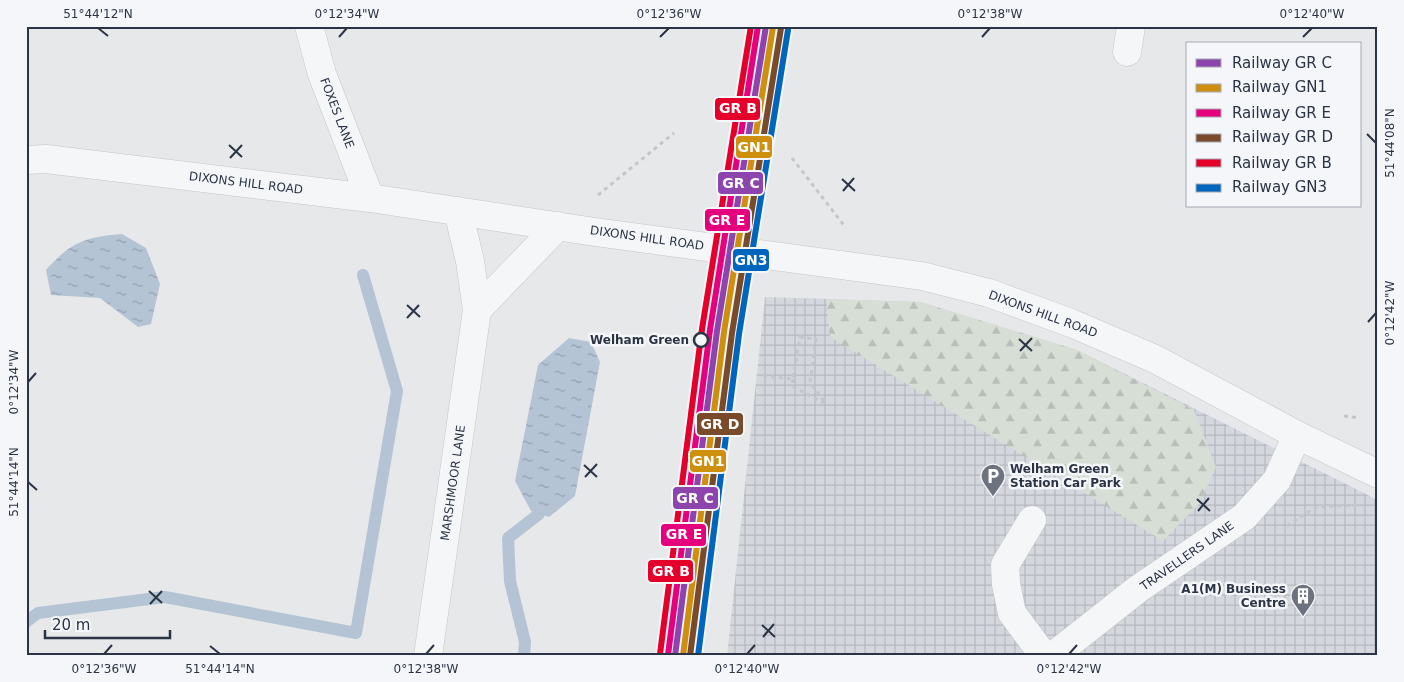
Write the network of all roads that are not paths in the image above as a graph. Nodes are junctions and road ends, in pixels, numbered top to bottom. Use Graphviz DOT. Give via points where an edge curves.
graph roads {
  1 [pos="309,26"];
  2 [pos="26,160"];
  3 [pos="370,198"];
  4 [pos="458,211"];
  5 [pos="558,226"];
  6 [pos="477,310"];
  7 [pos="1297,435"];
  8 [pos="1373,464"];
  9 [pos="1032,520"];
  10 [pos="428,656"];
  11 [pos="1044,656"];
  12 [pos="1053,656"];
  1 -- 3 [label="street, FOXES LANE" via="322,74"];
  2 -- 3 [label="street, DIXONS HILL ROAD" via="46,159"];
  3 -- 4 [label="street, DIXONS HILL ROAD"];
  4 -- 5 [label="street, DIXONS HILL ROAD"];
  4 -- 6 [label="street, MARSHMOOR LANE"];
  5 -- 6 [label="street"];
  5 -- 7 [label="street, DIXONS HILL ROAD" via="859,266 922,276 989,294 1071,323 1155,359"];
  6 -- 10 [label="street, MARSHMOOR LANE"];
  7 -- 8 [label="street, DIXONS HILL ROAD"];
  7 -- 12 [label="street, TRAVELLERS LANE" via="1277,480 1244,517 1138,590"];
  9 -- 11 [label="street" via="1005,565 1005,617"];
}
